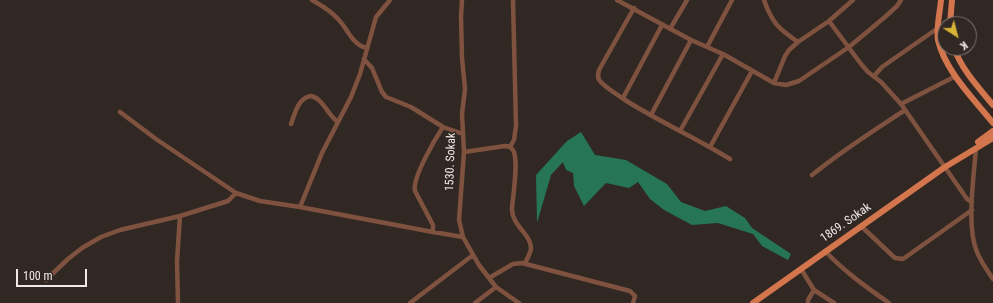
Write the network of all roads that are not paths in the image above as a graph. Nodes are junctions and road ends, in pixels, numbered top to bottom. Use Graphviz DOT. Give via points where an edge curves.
graph roads {
  1 [pos="312,0"];
  2 [pos="390,0"];
  3 [pos="462,0"];
  4 [pos="513,0"];
  5 [pos="616,0"];
  6 [pos="687,0"];
  7 [pos="732,0"];
  8 [pos="764,0"];
  9 [pos="852,0"];
  10 [pos="901,0"];
  11 [pos="941,0"];
  12 [pos="952,0"];
  13 [pos="634,8"];
  14 [pos="939,16"];
  15 [pos="951,16"];
  16 [pos="829,21"];
  17 [pos="662,25"];
  18 [pos="670,29"];
  19 [pos="937,29"];
  20 [pos="691,40"];
  21 [pos="798,42"];
  22 [pos="707,47"];
  23 [pos="849,47"];
  24 [pos="367,48"];
  25 [pos="723,54"];
  26 [pos="944,56"];
  27 [pos="957,56"];
  28 [pos="364,59"];
  29 [pos="752,71"];
  30 [pos="874,76"];
  31 [pos="956,76"];
  32 [pos="774,83"];
  33 [pos="623,98"];
  34 [pos="900,104"];
  35 [pos="993,104"];
  36 [pos="905,110"];
  37 [pos="120,112"];
  38 [pos="651,115"];
  39 [pos="988,116"];
  40 [pos="338,122"];
  41 [pos="993,123"];
  42 [pos="291,124"];
  43 [pos="442,127"];
  44 [pos="680,131"];
  45 [pos="993,131"];
  46 [pos="462,134"];
  47 [pos="990,137"];
  48 [pos="710,146"];
  49 [pos="510,147"];
  50 [pos="976,148"];
  51 [pos="464,152"];
  52 [pos="730,159"];
  53 [pos="952,162"];
  54 [pos="945,167"];
  55 [pos="812,175"];
  56 [pos="236,193"];
  57 [pos="972,202"];
  58 [pos="300,207"];
  59 [pos="972,210"];
  60 [pos="180,216"];
  61 [pos="861,226"];
  62 [pos="432,232"];
  63 [pos="463,236"];
  64 [pos="825,252"];
  65 [pos="473,255"];
  66 [pos="526,264"];
  67 [pos="801,268"];
  68 [pos="489,278"];
  69 [pos="993,279"];
  70 [pos="46,280"];
  71 [pos="496,287"];
  72 [pos="814,290"];
  73 [pos="178,303"];
  74 [pos="410,303"];
  75 [pos="475,303"];
  76 [pos="520,303"];
  77 [pos="633,303"];
  78 [pos="753,303"];
  79 [pos="808,303"];
  80 [pos="834,303"];
  81 [pos="889,303"];
  1 -- 24 [label="street" via="334,15 356,43"];
  2 -- 24 [label="street" via="376,17"];
  3 -- 46 [label="street, 1530. Sokak" via="460,16 465,89"];
  4 -- 49 [label="street" via="516,118 514,140"];
  5 -- 13 [label="street"];
  6 -- 18 [label="street"];
  7 -- 22 [label="street"];
  8 -- 21 [label="street" via="774,23"];
  9 -- 16 [label="street"];
  10 -- 23 [label="street"];
  11 -- 14 [label="main road"];
  12 -- 15 [label="main road"];
  13 -- 17 [label="street"];
  13 -- 33 [label="street" via="598,74 600,82"];
  16 -- 21 [label="street"];
  16 -- 23 [label="street"];
  17 -- 18 [label="street"];
  17 -- 33 [label="street"];
  18 -- 20 [label="street"];
  19 -- 30 [label="street" via="882,67"];
  20 -- 22 [label="street"];
  20 -- 38 [label="street"];
  21 -- 32 [label="street" via="785,56"];
  22 -- 25 [label="street"];
  23 -- 30 [label="street"];
  23 -- 32 [label="street" via="800,81 786,85"];
  24 -- 28 [label="street"];
  25 -- 29 [label="street"];
  25 -- 44 [label="street"];
  26 -- 31 [label="main road"];
  27 -- 35 [label="main road" via="968,75"];
  28 -- 40 [label="street" via="351,97"];
  28 -- 43 [label="street" via="375,72 386,96 411,107"];
  29 -- 32 [label="street"];
  29 -- 48 [label="street"];
  30 -- 34 [label="street"];
  31 -- 34 [label="street"];
  31 -- 39 [label="main road"];
  33 -- 38 [label="street"];
  34 -- 36 [label="street"];
  36 -- 54 [label="street"];
  36 -- 55 [label="street"];
  37 -- 56 [label="street"];
  38 -- 44 [label="street"];
  39 -- 41 [label="main road"];
  39 -- 47 [label="main road"];
  40 -- 42 [label="street" via="319,100 311,96 302,100"];
  40 -- 58 [label="street"];
  43 -- 46 [label="street"];
  43 -- 62 [label="street" via="414,185 433,225"];
  44 -- 48 [label="street"];
  45 -- 47 [label="main road, 1869. Sokak"];
  46 -- 51 [label="street, 1530. Sokak"];
  47 -- 50 [label="main road, 1869. Sokak"];
  47 -- 53 [label="main road, 1869. Sokak"];
  48 -- 52 [label="street"];
  49 -- 51 [label="street"];
  49 -- 66 [label="street" via="515,158 512,214 531,247"];
  50 -- 53 [label="main road, 1869. Sokak"];
  50 -- 57 [label="street"];
  51 -- 63 [label="street, 1530. Sokak" via="459,220"];
  53 -- 54 [label="main road, 1869. Sokak"];
  54 -- 57 [label="street" via="966,199"];
  54 -- 61 [label="main road, 1869. Sokak"];
  56 -- 58 [label="street" via="260,201"];
  56 -- 60 [label="street" via="228,201"];
  57 -- 59 [label="street"];
  58 -- 62 [label="street"];
  59 -- 61 [label="street" via="903,259 895,258"];
  59 -- 69 [label="street" via="976,251"];
  60 -- 70 [label="street" via="101,237 68,259"];
  60 -- 73 [label="street" via="176,279"];
  61 -- 64 [label="main road, 1869. Sokak"];
  62 -- 63 [label="street"];
  63 -- 65 [label="street, 1530. Sokak"];
  64 -- 67 [label="main road, 1869. Sokak"];
  64 -- 81 [label="street" via="841,268"];
  65 -- 68 [label="street, 1530. Sokak"];
  65 -- 74 [label="street"];
  66 -- 68 [label="street" via="513,264"];
  66 -- 77 [label="street" via="630,291 634,296"];
  67 -- 72 [label="street"];
  67 -- 78 [label="main road, 1869. Sokak"];
  68 -- 71 [label="street, 1530. Sokak"];
  71 -- 75 [label="street"];
  71 -- 76 [label="street, 1530. Sokak"];
  72 -- 79 [label="street"];
  72 -- 80 [label="street"];
}
